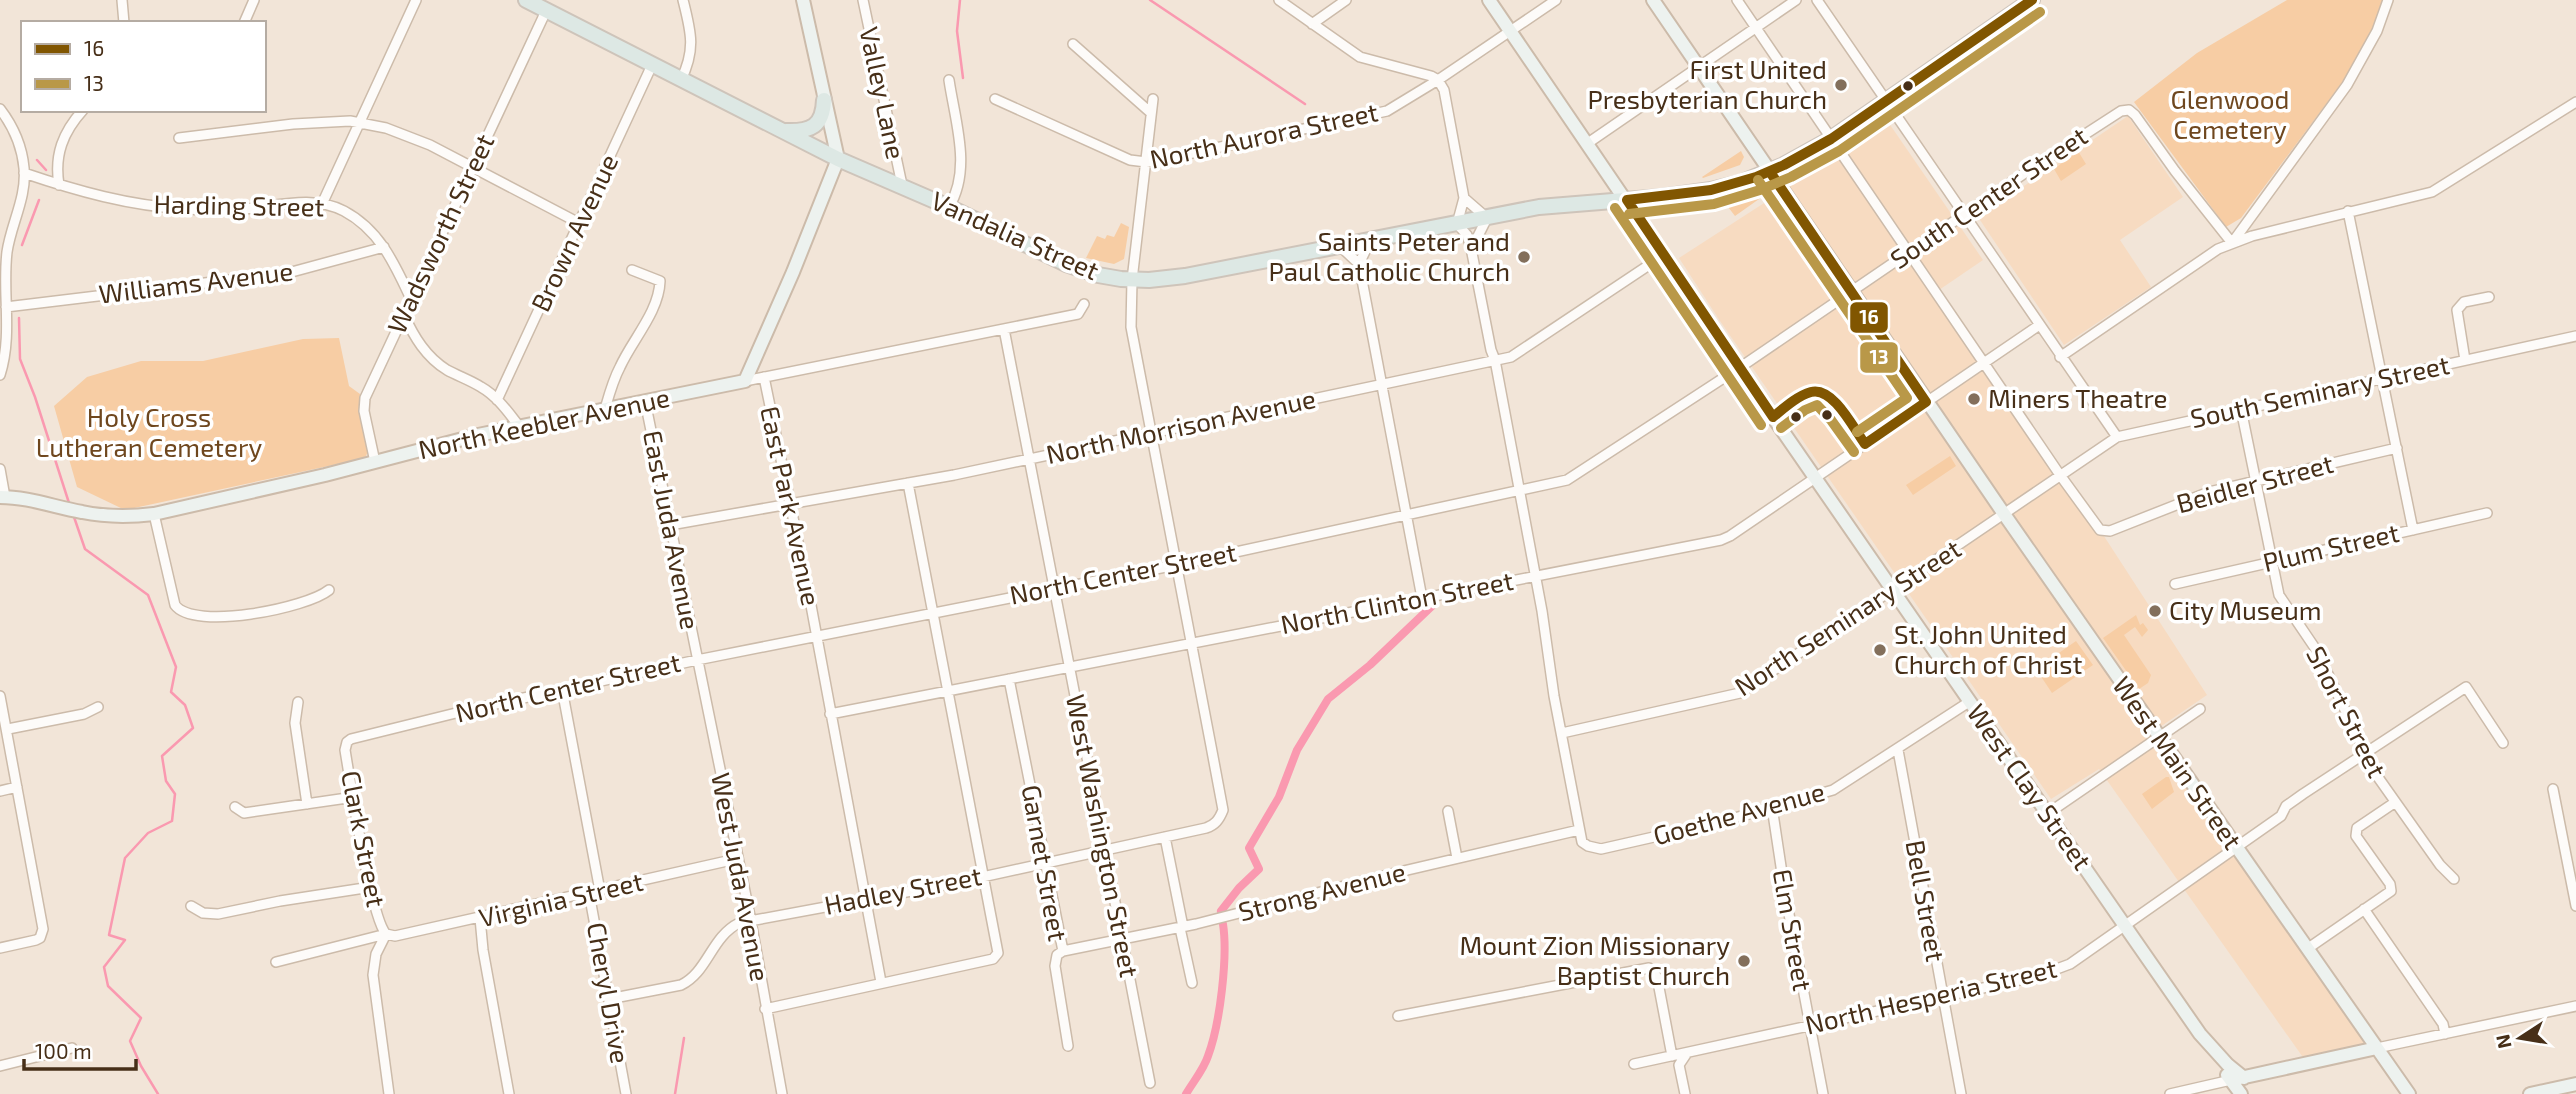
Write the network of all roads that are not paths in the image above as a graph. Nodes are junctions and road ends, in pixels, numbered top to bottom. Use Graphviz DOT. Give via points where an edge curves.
graph roads {
  1 [pos="122,0"];
  2 [pos="254,0"];
  3 [pos="416,0"];
  4 [pos="526,0"];
  5 [pos="683,0"];
  6 [pos="803,0"];
  7 [pos="863,0"];
  8 [pos="1279,0"];
  9 [pos="1346,0"];
  10 [pos="1489,0"];
  11 [pos="1556,0"];
  12 [pos="1653,0"];
  13 [pos="1737,0"];
  14 [pos="1796,0"];
  15 [pos="1817,0"];
  16 [pos="2032,0"];
  17 [pos="2388,0"];
  18 [pos="546,10"];
  19 [pos="124,21"];
  20 [pos="245,21"];
  21 [pos="1312,24"];
  22 [pos="1755,27"];
  23 [pos="1511,31"];
  24 [pos="1073,44"];
  25 [pos="652,65"];
  26 [pos="1698,66"];
  27 [pos="681,80"];
  28 [pos="949,80"];
  29 [pos="1438,80"];
  30 [pos="995,99"];
  31 [pos="1153,99"];
  32 [pos="824,100"];
  33 [pos="1886,100"];
  34 [pos="2576,102"];
  35 [pos="0,109"];
  36 [pos="81,112"];
  37 [pos="1151,113"];
  38 [pos="358,122"];
  39 [pos="783,131"];
  40 [pos="179,138"];
  41 [pos="1831,139"];
  42 [pos="1588,144"];
  43 [pos="838,159"];
  44 [pos="1146,162"];
  45 [pos="471,167"];
  46 [pos="1770,172"];
  47 [pos="24,173"];
  48 [pos="59,185"];
  49 [pos="902,185"];
  50 [pos="1464,198"];
  51 [pos="1627,200"];
  52 [pos="322,204"];
  53 [pos="949,207"];
  54 [pos="2348,211"];
  55 [pos="1964,214"];
  56 [pos="1487,218"];
  57 [pos="579,223"];
  58 [pos="1457,224"];
  59 [pos="1370,241"];
  60 [pos="2232,243"];
  61 [pos="384,247"];
  62 [pos="1341,247"];
  63 [pos="1471,248"];
  64 [pos="1908,251"];
  65 [pos="1664,255"];
  66 [pos="3,262"];
  67 [pos="1359,264"];
  68 [pos="632,270"];
  69 [pos="1132,280"];
  70 [pos="1851,292"];
  71 [pos="2488,297"];
  72 [pos="411,299"];
  73 [pos="1084,303"];
  74 [pos="6,307"];
  75 [pos="404,315"];
  76 [pos="2038,326"];
  77 [pos="1004,329"];
  78 [pos="2576,336"];
  79 [pos="2060,357"];
  80 [pos="1495,360"];
  81 [pos="2465,360"];
  82 [pos="1984,363"];
  83 [pos="1739,368"];
  84 [pos="0,375"];
  85 [pos="764,377"];
  86 [pos="2383,377"];
  87 [pos="744,381"];
  88 [pos="1381,385"];
  89 [pos="497,400"];
  90 [pos="645,401"];
  91 [pos="1927,402"];
  92 [pos="605,409"];
  93 [pos="2241,409"];
  94 [pos="519,426"];
  95 [pos="1150,435"];
  96 [pos="2117,437"];
  97 [pos="2397,448"];
  98 [pos="1028,460"];
  99 [pos="375,462"];
  100 [pos="0,469"];
  101 [pos="2060,475"];
  102 [pos="1815,478"];
  103 [pos="2255,481"];
  104 [pos="908,483"];
  105 [pos="1519,492"];
  106 [pos="3,497"];
  107 [pos="789,504"];
  108 [pos="2487,513"];
  109 [pos="154,514"];
  110 [pos="2004,514"];
  111 [pos="1407,516"];
  112 [pos="670,525"];
  113 [pos="2413,530"];
  114 [pos="2272,562"];
  115 [pos="1176,565"];
  116 [pos="1535,576"];
  117 [pos="2175,584"];
  118 [pos="1054,589"];
  119 [pos="329,590"];
  120 [pos="1893,591"];
  121 [pos="1422,598"];
  122 [pos="933,612"];
  123 [pos="816,635"];
  124 [pos="1191,644"];
  125 [pos="697,660"];
  126 [pos="1069,668"];
  127 [pos="1009,679"];
  128 [pos="562,689"];
  129 [pos="948,691"];
  130 [pos="0,696"];
  131 [pos="298,702"];
  132 [pos="1969,702"];
  133 [pos="98,707"];
  134 [pos="2200,709"];
  135 [pos="830,714"];
  136 [pos="8,729"];
  137 [pos="1562,733"];
  138 [pos="2158,737"];
  139 [pos="347,742"];
  140 [pos="2503,743"];
  141 [pos="1898,750"];
  142 [pos="2364,754"];
  143 [pos="17,787"];
  144 [pos="2553,789"];
  145 [pos="0,790"];
  146 [pos="354,797"];
  147 [pos="2394,803"];
  148 [pos="307,804"];
  149 [pos="235,807"];
  150 [pos="1772,807"];
  151 [pos="1448,811"];
  152 [pos="2047,814"];
  153 [pos="1579,830"];
  154 [pos="1165,837"];
  155 [pos="2236,848"];
  156 [pos="1104,850"];
  157 [pos="1457,858"];
  158 [pos="736,859"];
  159 [pos="1045,863"];
  160 [pos="984,877"];
  161 [pos="2454,879"];
  162 [pos="371,887"];
  163 [pos="600,891"];
  164 [pos="589,893"];
  165 [pos="865,899"];
  166 [pos="191,906"];
  167 [pos="2576,906"];
  168 [pos="2364,909"];
  169 [pos="480,918"];
  170 [pos="751,920"];
  171 [pos="2125,926"];
  172 [pos="1181,928"];
  173 [pos="386,934"];
  174 [pos="1121,941"];
  175 [pos="0,948"];
  176 [pos="2307,949"];
  177 [pos="1063,951"];
  178 [pos="276,962"];
  179 [pos="881,982"];
  180 [pos="1192,983"];
  181 [pos="1943,997"];
  182 [pos="609,999"];
  183 [pos="2576,1006"];
  184 [pos="765,1009"];
  185 [pos="1398,1016"];
  186 [pos="1810,1026"];
  187 [pos="2445,1034"];
  188 [pos="1068,1046"];
  189 [pos="72,1048"];
  190 [pos="2377,1048"];
  191 [pos="1686,1053"];
  192 [pos="1672,1056"];
  193 [pos="1634,1064"];
  194 [pos="0,1066"];
  195 [pos="2238,1079"];
  196 [pos="1150,1083"];
  197 [pos="2576,1084"];
  198 [pos="389,1094"];
  199 [pos="509,1094"];
  200 [pos="626,1094"];
  201 [pos="782,1094"];
  202 [pos="1685,1094"];
  203 [pos="1823,1094"];
  204 [pos="1961,1094"];
  205 [pos="2170,1094"];
  206 [pos="2241,1094"];
  207 [pos="2409,1094"];
  208 [pos="2530,1094"];
  1 -- 19 [label="street"];
  2 -- 20 [label="street"];
  3 -- 38 [label="street"];
  4 -- 18 [label="main road, Vandalia Street"];
  5 -- 27 [label="street" via="692,50"];
  6 -- 32 [label="main road"];
  7 -- 49 [label="street, Valley Lane"];
  8 -- 21 [label="street"];
  9 -- 21 [label="street"];
  10 -- 23 [label="main road, West Clay Street"];
  11 -- 23 [label="street, North Aurora Street"];
  12 -- 26 [label="main road, West Main Street"];
  13 -- 22 [label="street"];
  14 -- 22 [label="street"];
  15 -- 33 [label="street"];
  16 -- 33 [label="main road, Vandalia Street"];
  17 -- 60 [label="street" via="2377,31 2347,85"];
  18 -- 25 [label="main road, Vandalia Street"];
  18 -- 45 [label="street, Wadsworth Street"];
  21 -- 29 [label="street" via="1360,57"];
  22 -- 26 [label="street"];
  22 -- 41 [label="street"];
  23 -- 29 [label="street, North Aurora Street"];
  23 -- 42 [label="main road, West Clay Street"];
  24 -- 37 [label="street"];
  25 -- 27 [label="main road, Vandalia Street"];
  25 -- 57 [label="street, Brown Avenue"];
  26 -- 42 [label="street"];
  26 -- 46 [label="main road, West Main Street"];
  27 -- 39 [label="main road, Vandalia Street"];
  28 -- 53 [label="street" via="961,163 958,188"];
  29 -- 44 [label="street, North Aurora Street" via="1399,106 1374,115"];
  29 -- 50 [label="street" via="1444,89"];
  30 -- 44 [label="street, North Aurora Street" via="1130,160"];
  31 -- 37 [label="street"];
  32 -- 39 [label="main road" via="818,123"];
  32 -- 43 [label="main road"];
  33 -- 41 [label="main road, Vandalia Street"];
  33 -- 55 [label="street"];
  34 -- 54 [label="street" via="2432,192"];
  35 -- 47 [label="street" via="19,143"];
  36 -- 48 [label="street" via="62,141"];
  37 -- 44 [label="street"];
  38 -- 40 [label="street" via="293,124"];
  38 -- 45 [label="street" via="410,136"];
  38 -- 52 [label="street"];
  39 -- 43 [label="main road, Vandalia Street"];
  41 -- 46 [label="main road, Vandalia Street"];
  41 -- 64 [label="street"];
  42 -- 51 [label="main road, West Clay Street"];
  43 -- 49 [label="main road, Vandalia Street"];
  43 -- 87 [label="main road, East Park Avenue"];
  44 -- 69 [label="street"];
  45 -- 57 [label="street"];
  45 -- 72 [label="street, Wadsworth Street"];
  46 -- 51 [label="main road, Vandalia Street" via="1711,190"];
  46 -- 70 [label="main road, West Main Street"];
  47 -- 48 [label="street, Harding Street"];
  47 -- 66 [label="street"];
  48 -- 52 [label="street, Harding Street" via="182,209"];
  49 -- 53 [label="main road, Vandalia Street"];
  50 -- 56 [label="street"];
  50 -- 58 [label="street"];
  51 -- 56 [label="main road, Vandalia Street" via="1539,207"];
  51 -- 65 [label="main road, West Clay Street"];
  52 -- 61 [label="street, Harding Street" via="355,218"];
  53 -- 69 [label="main road, Vandalia Street" via="1076,268"];
  54 -- 60 [label="street"];
  54 -- 86 [label="street"];
  55 -- 60 [label="street, South Center Street" via="2129,110"];
  55 -- 64 [label="street, South Center Street"];
  55 -- 76 [label="street"];
  56 -- 58 [label="main road, Vandalia Street"];
  56 -- 63 [label="street"];
  57 -- 89 [label="street, Brown Avenue"];
  58 -- 59 [label="main road, Vandalia Street"];
  58 -- 63 [label="street"];
  59 -- 62 [label="main road, Vandalia Street"];
  59 -- 67 [label="street"];
  60 -- 79 [label="street"];
  61 -- 72 [label="street, Harding Street"];
  61 -- 74 [label="street, Williams Avenue" via="277,275"];
  62 -- 67 [label="street"];
  62 -- 69 [label="main road, Vandalia Street" via="1185,276"];
  63 -- 80 [label="street"];
  64 -- 70 [label="street, South Center Street"];
  64 -- 82 [label="street"];
  65 -- 80 [label="street, North Morrison Avenue" via="1518,354"];
  65 -- 83 [label="main road, West Clay Street"];
  66 -- 74 [label="street"];
  67 -- 88 [label="street"];
  68 -- 92 [label="street" via="660,281 660,290 620,366"];
  69 -- 95 [label="street" via="1132,338"];
  70 -- 83 [label="street, North Center Street"];
  70 -- 91 [label="main road, West Main Street"];
  71 -- 81 [label="street" via="2464,302 2457,310"];
  72 -- 75 [label="street, Wadsworth Street"];
  73 -- 77 [label="street, North Keebler Avenue" via="1078,314"];
  74 -- 84 [label="street" via="6,351"];
  75 -- 89 [label="street" via="417,341 435,361"];
  75 -- 99 [label="street, Wadsworth Street" via="364,404"];
  76 -- 79 [label="street"];
  76 -- 82 [label="street, North Clinton Street"];
  77 -- 85 [label="street, North Keebler Avenue"];
  77 -- 98 [label="street, West Washington Street"];
  78 -- 81 [label="street, South Seminary Street"];
  79 -- 96 [label="street"];
  80 -- 88 [label="street, North Morrison Avenue"];
  80 -- 105 [label="street"];
  81 -- 86 [label="street, South Seminary Street"];
  82 -- 91 [label="street, North Clinton Street"];
  82 -- 101 [label="street"];
  83 -- 102 [label="main road, West Clay Street"];
  83 -- 105 [label="street, North Center Street" via="1580,474"];
  85 -- 87 [label="street, North Keebler Avenue"];
  85 -- 107 [label="street, East Park Avenue"];
  86 -- 93 [label="street, South Seminary Street"];
  86 -- 97 [label="street"];
  87 -- 90 [label="main road, North Keebler Avenue"];
  88 -- 95 [label="street, North Morrison Avenue"];
  88 -- 111 [label="street"];
  89 -- 94 [label="street"];
  90 -- 92 [label="main road, North Keebler Avenue"];
  90 -- 112 [label="street, East Juda Avenue"];
  91 -- 102 [label="street, North Clinton Street"];
  91 -- 110 [label="main road, West Main Street"];
  92 -- 94 [label="main road, North Keebler Avenue"];
  93 -- 96 [label="street, South Seminary Street"];
  93 -- 103 [label="street, Short Street"];
  94 -- 99 [label="main road, North Keebler Avenue"];
  95 -- 98 [label="street, North Morrison Avenue"];
  95 -- 115 [label="street"];
  96 -- 101 [label="street, South Seminary Street"];
  97 -- 103 [label="street, Beidler Street"];
  97 -- 113 [label="street"];
  98 -- 104 [label="street, North Morrison Avenue"];
  98 -- 118 [label="street, West Washington Street"];
  99 -- 109 [label="main road, North Keebler Avenue"];
  100 -- 106 [label="street"];
  101 -- 103 [label="street, Beidler Street" via="2105,532 2182,501"];
  101 -- 110 [label="street, South Seminary Street"];
  102 -- 116 [label="street, North Clinton Street" via="1721,540"];
  102 -- 120 [label="main road, West Clay Street"];
  103 -- 114 [label="street, Short Street"];
  104 -- 107 [label="street, North Morrison Avenue"];
  104 -- 122 [label="street"];
  105 -- 111 [label="street, North Center Street"];
  105 -- 116 [label="street"];
  106 -- 109 [label="main road, North Keebler Avenue" via="97,515"];
  107 -- 112 [label="street, North Morrison Avenue"];
  107 -- 123 [label="street, East Park Avenue"];
  108 -- 113 [label="street, Plum Street"];
  109 -- 119 [label="street" via="175,605 181,612 233,617 310,600"];
  110 -- 120 [label="street, North Seminary Street"];
  110 -- 138 [label="main road, West Main Street"];
  111 -- 115 [label="street, North Center Street"];
  111 -- 121 [label="street"];
  112 -- 125 [label="street, East Juda Avenue"];
  113 -- 114 [label="street, Plum Street"];
  114 -- 117 [label="street, Plum Street"];
  114 -- 142 [label="street, Short Street" via="2282,601 2316,651"];
  115 -- 118 [label="street, North Center Street"];
  115 -- 124 [label="street"];
  116 -- 121 [label="street, North Clinton Street"];
  116 -- 137 [label="street"];
  118 -- 122 [label="street, North Center Street"];
  118 -- 126 [label="street, West Washington Street"];
  120 -- 132 [label="main road, West Clay Street"];
  120 -- 137 [label="street, North Seminary Street" via="1740,693"];
  121 -- 124 [label="street, North Clinton Street"];
  122 -- 123 [label="street, North Center Street"];
  122 -- 129 [label="street"];
  123 -- 125 [label="street, North Center Street"];
  123 -- 135 [label="street, East Park Avenue"];
  124 -- 126 [label="street, North Clinton Street"];
  124 -- 154 [label="street, Hadley Street" via="1223,810 1211,826"];
  125 -- 128 [label="street, North Center Street"];
  125 -- 158 [label="street, West Juda Avenue"];
  126 -- 127 [label="street, North Clinton Street"];
  126 -- 156 [label="street, West Washington Street"];
  127 -- 129 [label="street, North Clinton Street"];
  127 -- 159 [label="street, Garnet Street"];
  128 -- 139 [label="street, North Center Street"];
  128 -- 163 [label="street"];
  129 -- 135 [label="street, North Clinton Street"];
  129 -- 160 [label="street"];
  130 -- 136 [label="street"];
  131 -- 148 [label="street" via="295,723"];
  132 -- 141 [label="street, Goethe Avenue"];
  132 -- 152 [label="main road, West Clay Street"];
  133 -- 136 [label="street"];
  134 -- 138 [label="street"];
  135 -- 165 [label="street, East Park Avenue"];
  136 -- 143 [label="street"];
  137 -- 153 [label="street"];
  138 -- 152 [label="street"];
  138 -- 155 [label="main road, West Main Street"];
  139 -- 146 [label="street, Clark Street"];
  140 -- 142 [label="street, North Hesperia Street" via="2466,687"];
  141 -- 150 [label="street, Goethe Avenue" via="1833,790"];
  141 -- 181 [label="street, Bell Street"];
  142 -- 147 [label="street, Short Street"];
  142 -- 155 [label="street, North Hesperia Street" via="2286,806 2281,816"];
  143 -- 145 [label="street"];
  143 -- 175 [label="street" via="42,934 36,940"];
  144 -- 167 [label="street"];
  146 -- 148 [label="street"];
  146 -- 162 [label="street, Clark Street"];
  147 -- 161 [label="street, Short Street"];
  147 -- 168 [label="street" via="2356,831 2392,887"];
  148 -- 149 [label="street" via="244,813"];
  150 -- 153 [label="street, Goethe Avenue" via="1601,849 1582,842"];
  150 -- 186 [label="street, Elm Street"];
  151 -- 157 [label="street"];
  152 -- 171 [label="main road, West Clay Street"];
  153 -- 157 [label="street, Strong Avenue"];
  154 -- 156 [label="street, Hadley Street"];
  154 -- 172 [label="street"];
  155 -- 171 [label="street, North Hesperia Street"];
  155 -- 176 [label="main road, West Main Street"];
  156 -- 159 [label="street, Hadley Street"];
  156 -- 174 [label="street, West Washington Street"];
  157 -- 172 [label="street, Strong Avenue"];
  158 -- 163 [label="street, Virginia Street"];
  158 -- 170 [label="street, West Juda Avenue"];
  159 -- 160 [label="street, Hadley Street"];
  159 -- 177 [label="street, Garnet Street"];
  160 -- 165 [label="street, Hadley Street"];
  160 -- 179 [label="street" via="996,957"];
  162 -- 166 [label="street" via="218,914 202,913"];
  162 -- 173 [label="street, Clark Street"];
  163 -- 164 [label="street, Virginia Street"];
  164 -- 169 [label="street, Virginia Street"];
  164 -- 182 [label="street, Cheryl Drive"];
  165 -- 170 [label="street, Hadley Street"];
  165 -- 179 [label="street, East Park Avenue"];
  168 -- 176 [label="street"];
  168 -- 187 [label="street"];
  169 -- 173 [label="street, Virginia Street"];
  169 -- 199 [label="street"];
  170 -- 182 [label="street, Hadley Street" via="725,932 688,982"];
  170 -- 184 [label="street, West Juda Avenue"];
  171 -- 181 [label="street, North Hesperia Street" via="2054,971"];
  171 -- 195 [label="main road, West Clay Street" via="2200,1034"];
  172 -- 174 [label="street, Strong Avenue"];
  172 -- 180 [label="street"];
  173 -- 178 [label="street, Virginia Street"];
  173 -- 198 [label="street" via="373,975"];
  174 -- 177 [label="street, Strong Avenue"];
  174 -- 196 [label="street, West Washington Street"];
  176 -- 190 [label="main road, West Main Street"];
  177 -- 188 [label="street, Garnet Street" via="1055,966"];
  179 -- 184 [label="street"];
  181 -- 186 [label="street, North Hesperia Street"];
  181 -- 204 [label="street, Bell Street"];
  182 -- 200 [label="street, Cheryl Drive"];
  183 -- 187 [label="street"];
  184 -- 201 [label="street, West Juda Avenue"];
  185 -- 192 [label="street" via="1644,968 1657,977"];
  186 -- 191 [label="street, North Hesperia Street"];
  186 -- 203 [label="street, Elm Street"];
  187 -- 190 [label="street"];
  189 -- 194 [label="street"];
  190 -- 195 [label="main road"];
  190 -- 207 [label="main road, West Main Street"];
  191 -- 192 [label="street, North Hesperia Street"];
  191 -- 202 [label="street" via="1679,1065"];
  192 -- 193 [label="street, North Hesperia Street"];
  195 -- 205 [label="street"];
  195 -- 206 [label="main road, West Clay Street"];
  197 -- 208 [label="main road"];
}
